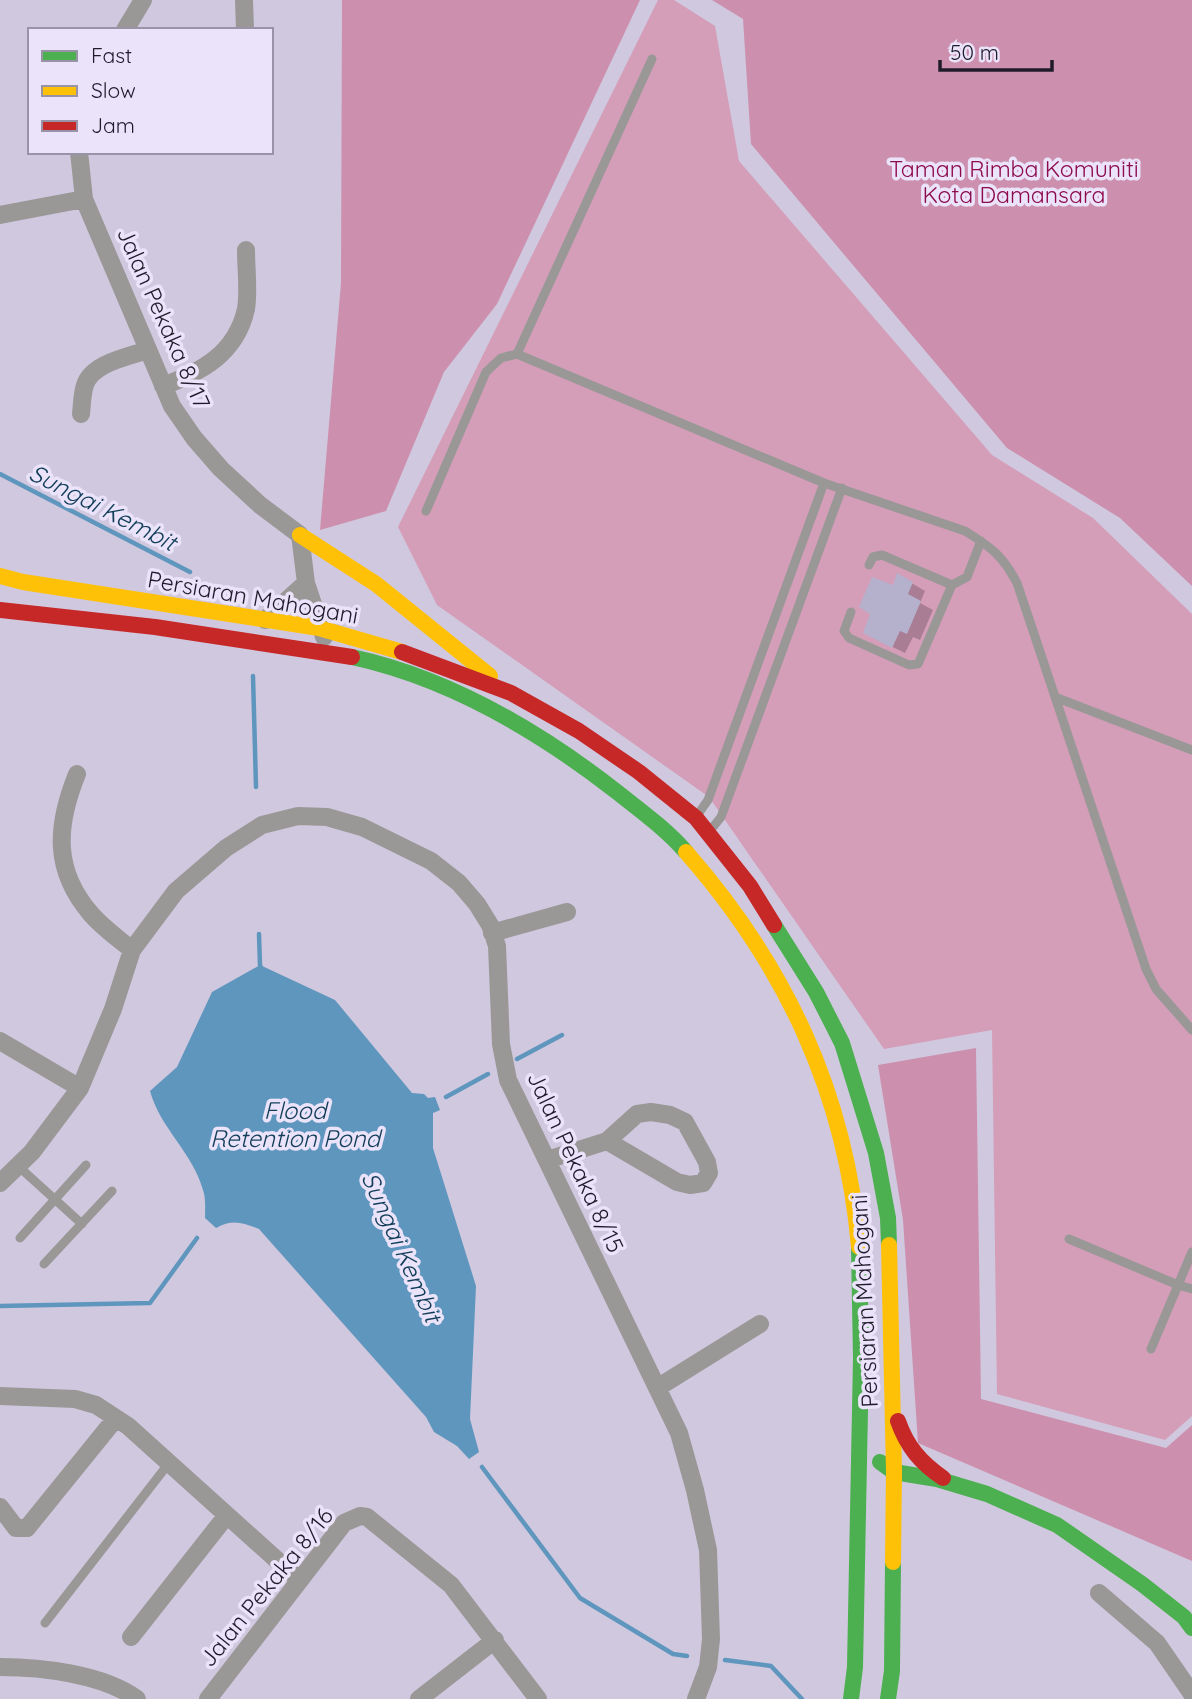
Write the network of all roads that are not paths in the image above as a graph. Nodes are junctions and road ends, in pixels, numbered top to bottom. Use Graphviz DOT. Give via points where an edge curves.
graph roads {
  1 [pos="143,0"];
  2 [pos="243,0"];
  3 [pos="126,28"];
  4 [pos="245,28"];
  5 [pos="652,60"];
  6 [pos="79,154"];
  7 [pos="84,199"];
  8 [pos="0,215"];
  9 [pos="246,250"];
  10 [pos="148,350"];
  11 [pos="517,354"];
  12 [pos="163,386"];
  13 [pos="81,414"];
  14 [pos="824,483"];
  15 [pos="842,488"];
  16 [pos="426,510"];
  17 [pos="300,535"];
  18 [pos="981,541"];
  19 [pos="869,565"];
  20 [pos="0,576"];
  21 [pos="306,583"];
  22 [pos="952,585"];
  23 [pos="0,610"];
  24 [pos="851,612"];
  25 [pos="265,620"];
  26 [pos="319,628"];
  27 [pos="342,654"];
  28 [pos="511,693"];
  29 [pos="1055,697"];
  30 [pos="1192,750"];
  31 [pos="77,774"];
  32 [pos="696,818"];
  33 [pos="708,833"];
  34 [pos="567,912"];
  35 [pos="492,933"];
  36 [pos="132,950"];
  37 [pos="1192,1030"];
  38 [pos="0,1041"];
  39 [pos="80,1088"];
  40 [pos="607,1141"];
  41 [pos="547,1160"];
  42 [pos="86,1165"];
  43 [pos="18,1166"];
  44 [pos="0,1183"];
  45 [pos="112,1191"];
  46 [pos="55,1200"];
  47 [pos="82,1224"];
  48 [pos="20,1238"];
  49 [pos="1069,1239"];
  50 [pos="1192,1252"];
  51 [pos="44,1264"];
  52 [pos="1178,1285"];
  53 [pos="1192,1289"];
  54 [pos="760,1324"];
  55 [pos="862,1342"];
  56 [pos="1151,1349"];
  57 [pos="657,1388"];
  58 [pos="0,1396"];
  59 [pos="892,1400"];
  60 [pos="116,1418"];
  61 [pos="169,1462"];
  62 [pos="894,1472"];
  63 [pos="952,1484"];
  64 [pos="0,1507"];
  65 [pos="228,1515"];
  66 [pos="893,1550"];
  67 [pos="299,1580"];
  68 [pos="1099,1593"];
  69 [pos="46,1623"];
  70 [pos="1192,1628"];
  71 [pos="131,1637"];
  72 [pos="495,1640"];
  73 [pos="0,1667"];
  74 [pos="855,1667"];
  75 [pos="1192,1694"];
  76 [pos="137,1699"];
  77 [pos="208,1699"];
  78 [pos="419,1699"];
  79 [pos="538,1699"];
  80 [pos="696,1699"];
  81 [pos="851,1699"];
  82 [pos="888,1699"];
  1 -- 3 [label="street"];
  2 -- 4 [label="street"];
  5 -- 11 [label="lane"];
  6 -- 7 [label="street, Jalan Pekaka 8/17"];
  7 -- 8 [label="street"];
  7 -- 10 [label="street, Jalan Pekaka 8/17"];
  9 -- 12 [label="street" via="246,309 225,352 193,375"];
  10 -- 12 [label="street, Jalan Pekaka 8/17"];
  10 -- 13 [label="street" via="96,369 84,386"];
  11 -- 14 [label="lane"];
  11 -- 16 [label="lane" via="501,358 486,372"];
  12 -- 17 [label="street, Jalan Pekaka 8/17" via="194,438 221,469"];
  14 -- 15 [label="lane"];
  14 -- 32 [label="lane" via="708,800"];
  15 -- 18 [label="lane" via="965,531"];
  15 -- 33 [label="lane" via="721,817"];
  17 -- 21 [label="street"];
  17 -- 28 [label="main road" via="376,583"];
  18 -- 22 [label="lane" via="967,577"];
  18 -- 29 [label="lane" via="1006,563 1017,583"];
  19 -- 22 [label="lane" via="873,557 882,555"];
  20 -- 25 [label="main road, Persiaran Mahogani"];
  21 -- 25 [label="street"];
  21 -- 26 [label="street"];
  22 -- 24 [label="lane" via="921,660 914,666 845,635"];
  23 -- 27 [label="main road, Persiaran Mahogani" via="62,614"];
  25 -- 26 [label="main road, Persiaran Mahogani"];
  26 -- 27 [label="street"];
  26 -- 28 [label="main road, Persiaran Mahogani" via="411,654"];
  27 -- 55 [label="main road, Persiaran Mahogani" via="400,669 465,695 561,750 676,841 724,898 794,1004 832,1101 856,1218"];
  28 -- 32 [label="main road, Persiaran Mahogani" via="589,737"];
  29 -- 30 [label="lane"];
  29 -- 37 [label="lane" via="1146,969 1156,989"];
  31 -- 36 [label="street" via="66,801 60,838 63,863 72,888 92,916"];
  32 -- 33 [label="main road, Persiaran Mahogani"];
  33 -- 59 [label="main road, Persiaran Mahogani" via="750,886 816,992 842,1043 860,1095 888,1218"];
  34 -- 35 [label="street"];
  35 -- 36 [label="street, Jalan Pekaka 8/15" via="477,904 431,861 362,827 327,817 298,816 262,825 226,848 176,891"];
  35 -- 41 [label="street, Jalan Pekaka 8/15" via="497,946 501,1044 508,1080"];
  36 -- 39 [label="street, Jalan Pekaka 8/15"];
  38 -- 39 [label="street"];
  39 -- 43 [label="street, Jalan Pekaka 8/15"];
  40 -- 40 [label="street" via="677,1182 702,1183 709,1173 685,1122 670,1115 637,1114"];
  40 -- 41 [label="street"];
  41 -- 57 [label="street, Jalan Pekaka 8/15"];
  42 -- 46 [label="lane"];
  43 -- 44 [label="street, Jalan Pekaka 8/15"];
  43 -- 46 [label="lane"];
  45 -- 47 [label="lane"];
  46 -- 47 [label="lane"];
  46 -- 48 [label="lane"];
  47 -- 51 [label="lane"];
  49 -- 52 [label="lane"];
  50 -- 52 [label="lane"];
  52 -- 53 [label="lane"];
  52 -- 56 [label="lane"];
  54 -- 57 [label="street"];
  55 -- 62 [label="main road" via="871,1371 876,1453"];
  55 -- 74 [label="main road, Persiaran Mahogani"];
  57 -- 80 [label="street, Jalan Pekaka 8/15" via="679,1433 708,1550 711,1639 708,1667"];
  58 -- 60 [label="street" via="75,1399"];
  59 -- 62 [label="main road, Persiaran Mahogani"];
  59 -- 63 [label="main road" via="907,1446"];
  60 -- 61 [label="street"];
  60 -- 64 [label="street" via="27,1528 16,1528"];
  61 -- 65 [label="street"];
  61 -- 69 [label="lane"];
  62 -- 63 [label="main road"];
  62 -- 66 [label="main road, Persiaran Mahogani"];
  62 -- 74 [label="main road" via="876,1490 873,1500 868,1634"];
  63 -- 66 [label="main road" via="927,1487 912,1495"];
  63 -- 70 [label="main road" via="1056,1525 1142,1584"];
  65 -- 67 [label="street"];
  65 -- 71 [label="street"];
  66 -- 82 [label="main road, Persiaran Mahogani"];
  67 -- 72 [label="street, Jalan Pekaka 8/16" via="344,1523 367,1517 451,1585"];
  67 -- 77 [label="street, Jalan Pekaka 8/16"];
  68 -- 75 [label="street" via="1157,1643"];
  72 -- 78 [label="street"];
  72 -- 79 [label="street, Jalan Pekaka 8/16"];
  73 -- 76 [label="street" via="71,1674"];
  74 -- 81 [label="main road, Persiaran Mahogani"];
}
